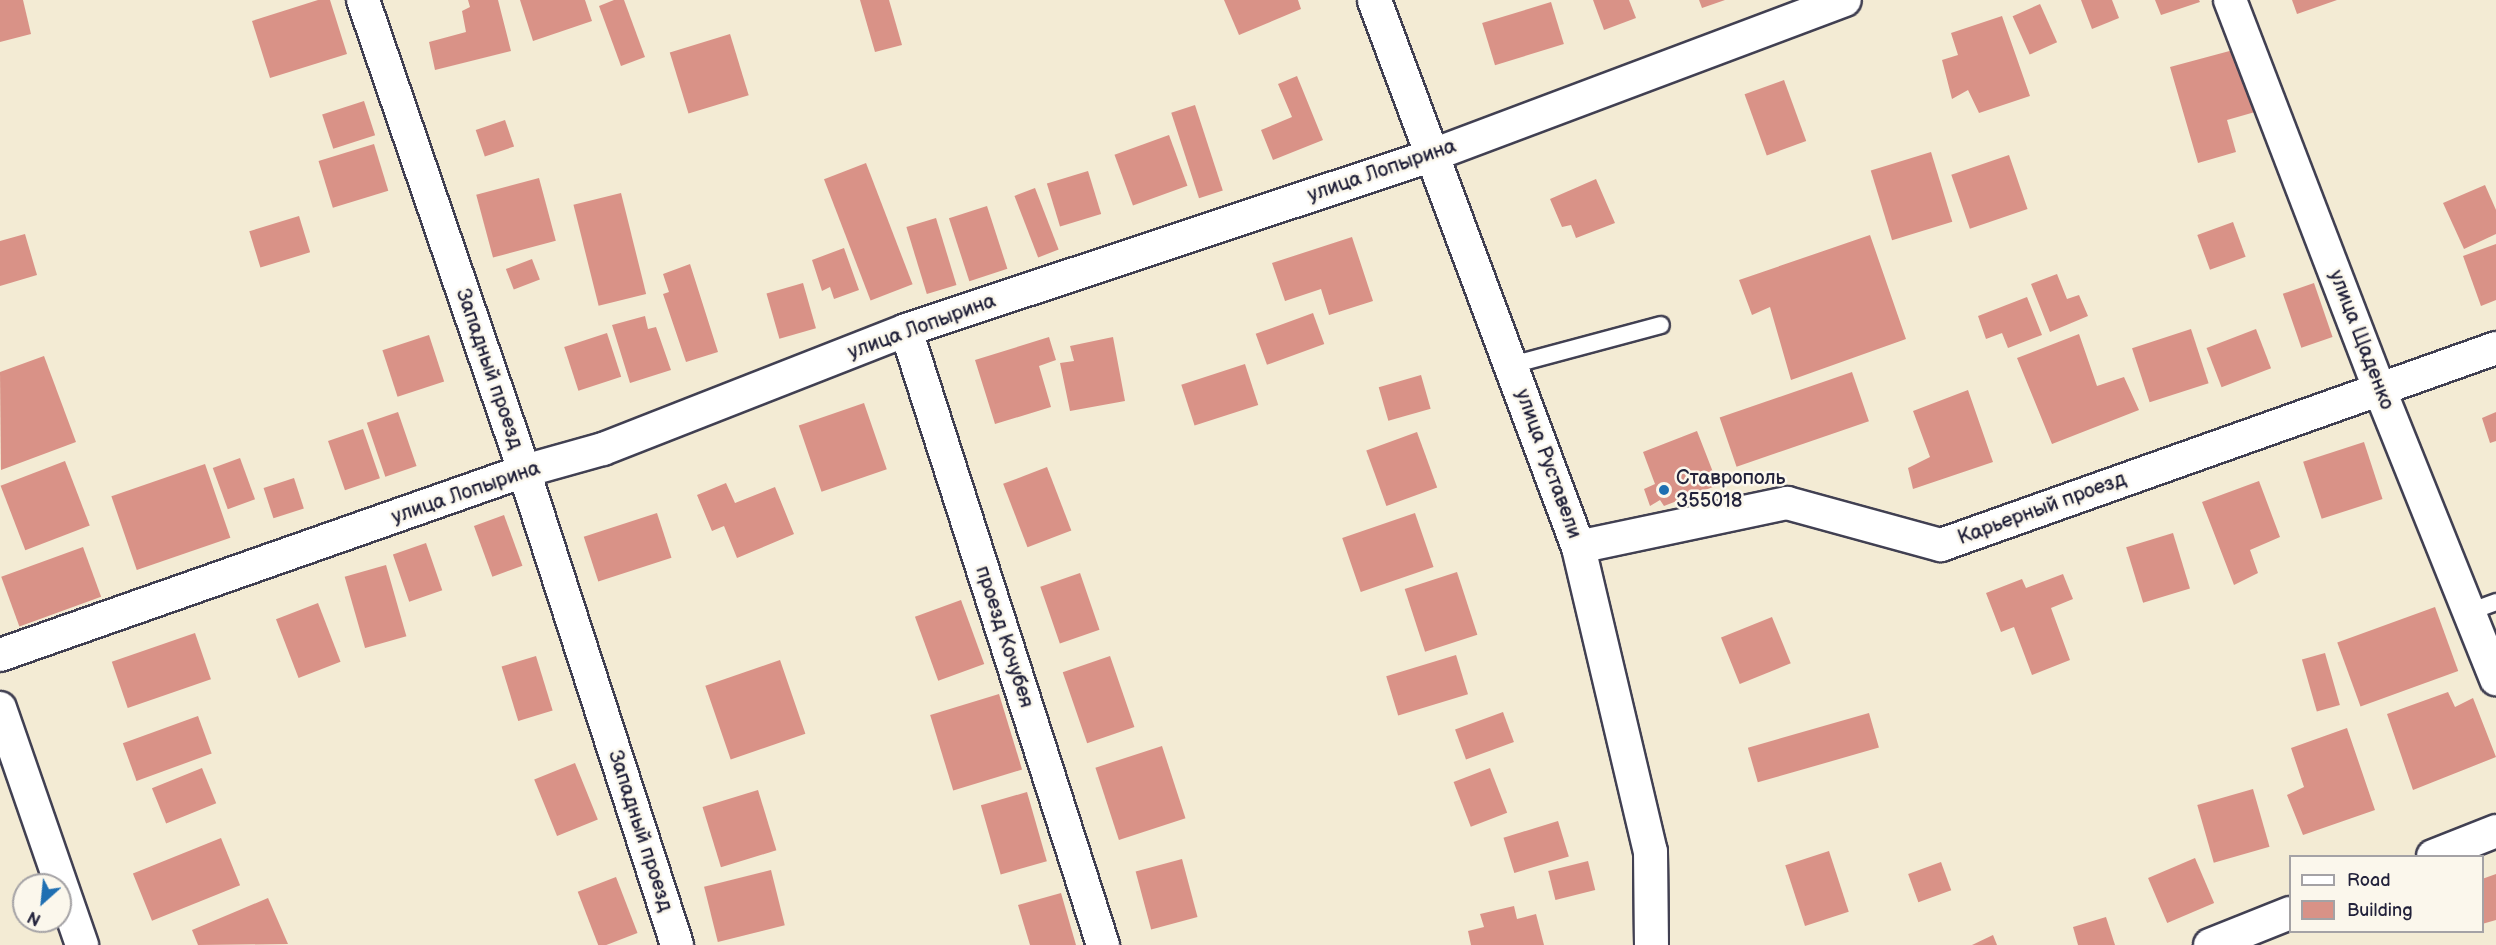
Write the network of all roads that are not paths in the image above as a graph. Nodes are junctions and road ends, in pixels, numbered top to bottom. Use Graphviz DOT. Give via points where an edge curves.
graph roads {
  1 [pos="363,0"];
  2 [pos="1374,0"];
  3 [pos="1845,0"];
  4 [pos="2230,0"];
  5 [pos="1430,156"];
  6 [pos="1662,325"];
  7 [pos="906,330"];
  8 [pos="2496,348"];
  9 [pos="1512,365"];
  10 [pos="2379,388"];
  11 [pos="524,471"];
  12 [pos="1578,547"];
  13 [pos="2483,607"];
  14 [pos="0,655"];
  15 [pos="2496,679"];
  16 [pos="0,708"];
  17 [pos="2496,831"];
  18 [pos="2436,855"];
  19 [pos="2289,913"];
  20 [pos="82,945"];
  21 [pos="676,945"];
  22 [pos="1103,945"];
  23 [pos="1651,945"];
  24 [pos="2210,945"];
  1 -- 11 [label="street, Западный проезд"];
  2 -- 5 [label="street, улица Руставели"];
  3 -- 5 [label="street, улица Лопырина"];
  4 -- 10 [label="street, улица Щаденко"];
  5 -- 7 [label="street, улица Лопырина"];
  5 -- 9 [label="street, улица Руставели"];
  6 -- 9 [label="lane"];
  7 -- 11 [label="street, улица Лопырина" via="603,449"];
  7 -- 22 [label="street, проезд Кочубея"];
  8 -- 10 [label="street, Карьерный проезд"];
  9 -- 12 [label="street, улица Руставели"];
  10 -- 12 [label="street, Карьерный проезд" via="1941,545 1787,503"];
  10 -- 13 [label="street, улица Щаденко"];
  11 -- 14 [label="street, улица Лопырина"];
  11 -- 21 [label="street, Западный проезд"];
  12 -- 23 [label="street, улица Руставели" via="1650,851"];
  13 -- 15 [label="street, улица Щаденко"];
  16 -- 20 [label="street"];
  17 -- 18 [label="street"];
  19 -- 24 [label="street"];
}
